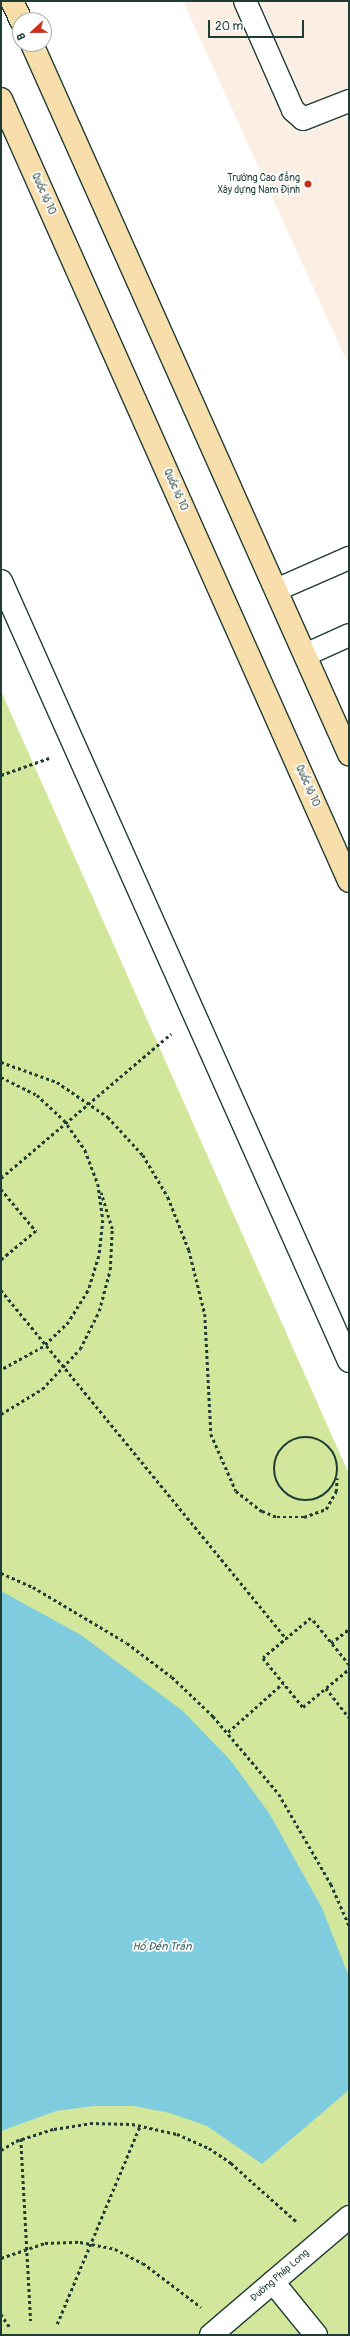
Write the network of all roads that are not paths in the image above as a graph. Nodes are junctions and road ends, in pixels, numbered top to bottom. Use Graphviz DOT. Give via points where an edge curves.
graph roads {
  1 [pos="12,1"];
  2 [pos="245,1"];
  3 [pos="17,12"];
  4 [pos="36,52"];
  5 [pos="1,99"];
  6 [pos="349,101"];
  7 [pos="349,558"];
  8 [pos="1,582"];
  9 [pos="276,590"];
  10 [pos="349,635"];
  11 [pos="305,655"];
  12 [pos="349,754"];
  13 [pos="349,881"];
  14 [pos="349,1361"];
  15 [pos="349,2216"];
  16 [pos="273,2282"];
  17 [pos="217,2330"];
  18 [pos="316,2335"];
  1 -- 3 [label="highway"];
  2 -- 6 [label="street" via="293,110 304,119"];
  4 -- 9 [label="highway"];
  5 -- 13 [label="highway, Quốc lộ 10"];
  7 -- 9 [label="street"];
  8 -- 14 [label="street"];
  9 -- 11 [label="highway"];
  10 -- 11 [label="street"];
  11 -- 12 [label="highway"];
  15 -- 16 [label="street, Đường Pháp Long"];
  16 -- 17 [label="street, Đường Pháp Long"];
  16 -- 18 [label="street"];
}
